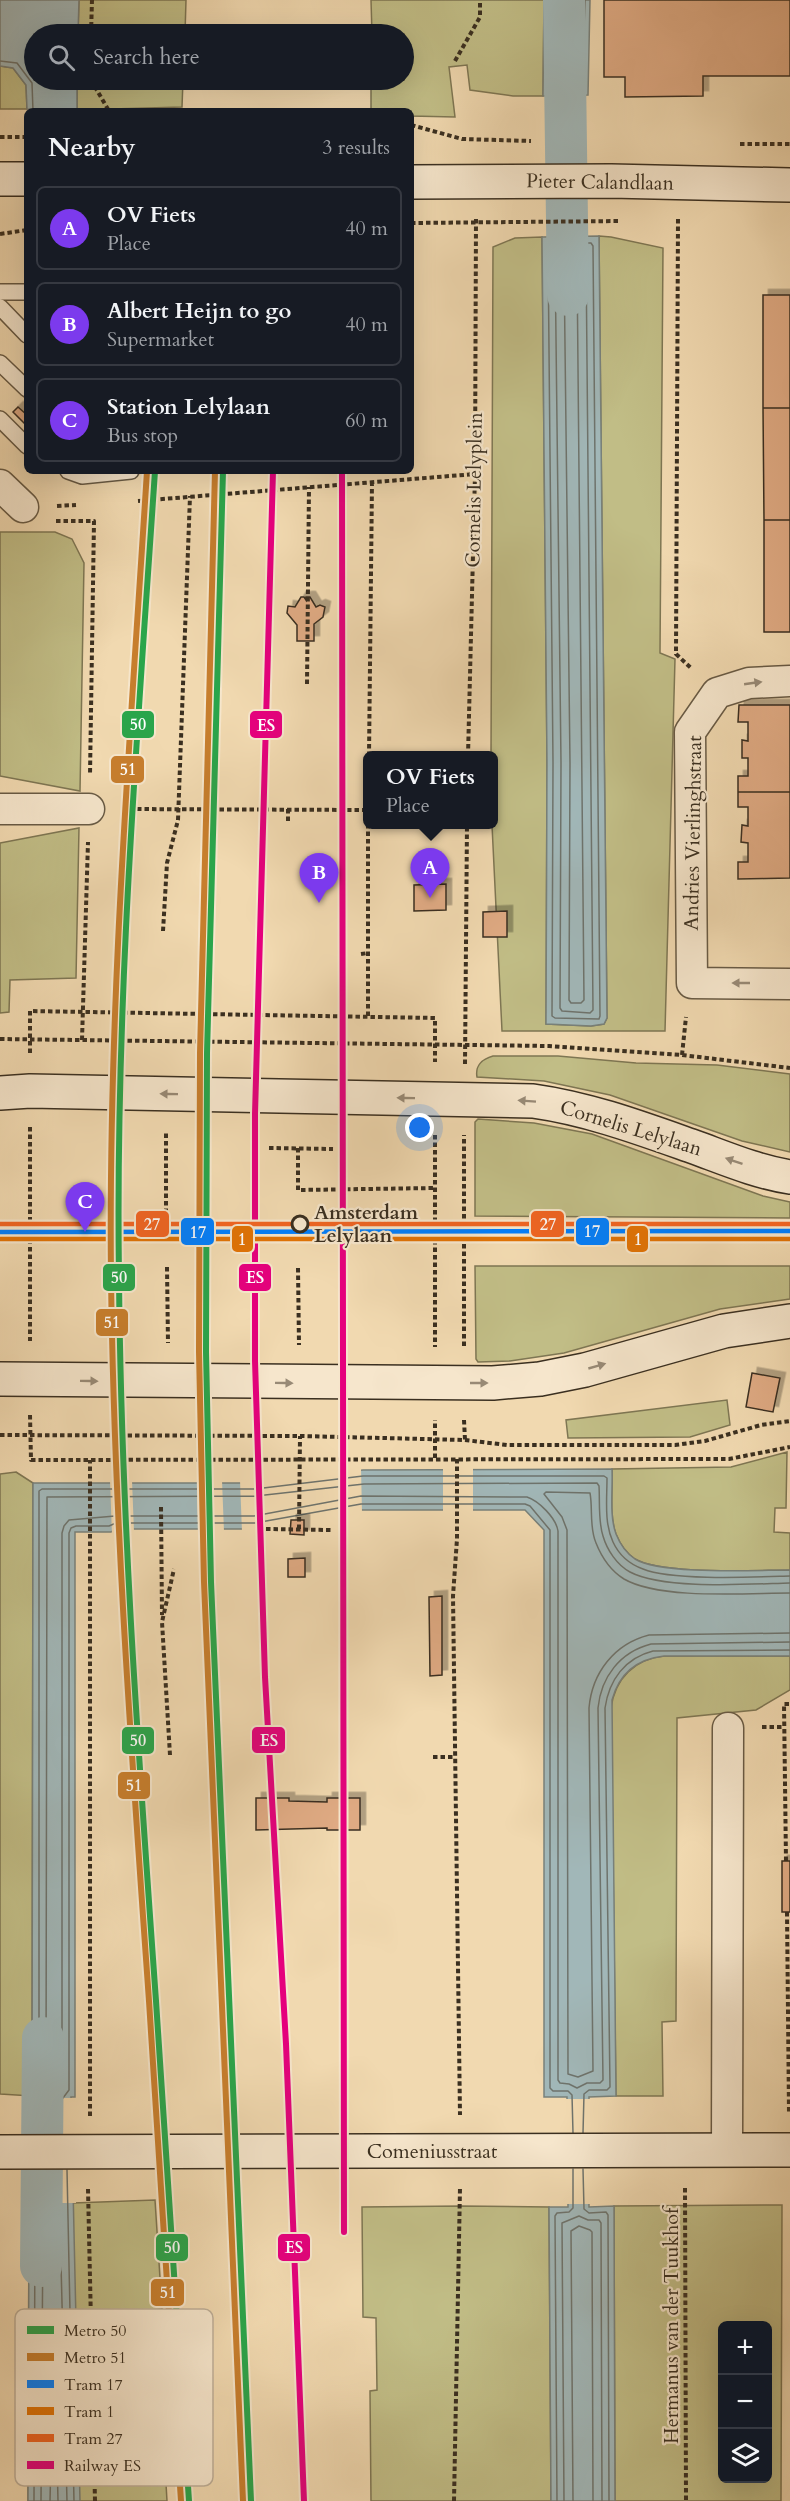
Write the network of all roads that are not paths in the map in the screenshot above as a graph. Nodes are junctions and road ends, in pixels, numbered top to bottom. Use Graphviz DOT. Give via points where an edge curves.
graph roads {
  1 [pos="0,179"];
  2 [pos="24,179"];
  3 [pos="414,182"];
  4 [pos="790,185"];
  5 [pos="0,292"];
  6 [pos="24,292"];
  7 [pos="0,307"];
  8 [pos="24,332"];
  9 [pos="0,363"];
  10 [pos="24,386"];
  11 [pos="0,419"];
  12 [pos="24,443"];
  13 [pos="76,474"];
  14 [pos="98,474"];
  15 [pos="0,485"];
  16 [pos="12,507"];
  17 [pos="790,681"];
  18 [pos="0,809"];
  19 [pos="89,809"];
  20 [pos="790,984"];
  21 [pos="15,1092"];
  22 [pos="790,1177"];
  23 [pos="790,1321"];
  24 [pos="724,1330"];
  25 [pos="790,1345"];
  26 [pos="15,1379"];
  27 [pos="728,1728"];
  28 [pos="790,2150"];
  29 [pos="727,2151"];
  30 [pos="0,2152"];
  1 -- 2 [label="main road"];
  3 -- 4 [label="main road, Pieter Calandlaan"];
  5 -- 6 [label="lane"];
  7 -- 8 [label="lane"];
  9 -- 10 [label="lane"];
  11 -- 12 [label="lane"];
  13 -- 14 [label="lane"];
  15 -- 16 [label="street"];
  20 -- 17 [label="street, Andries Vierlinghstraat, one-way" via="692,983 690,732 717,693 749,683"];
  18 -- 19 [label="street"];
  22 -- 21 [label="main road, Cornelis Lelylaan, one-way" via="578,1109 532,1101"];
  23 -- 24 [label="main road"];
  24 -- 25 [label="main road"];
  26 -- 24 [label="main road, one-way" via="450,1383 540,1379"];
  27 -- 29 [label="street"];
  28 -- 29 [label="main road, Comeniusstraat"];
  29 -- 30 [label="main road, Comeniusstraat"];
}
